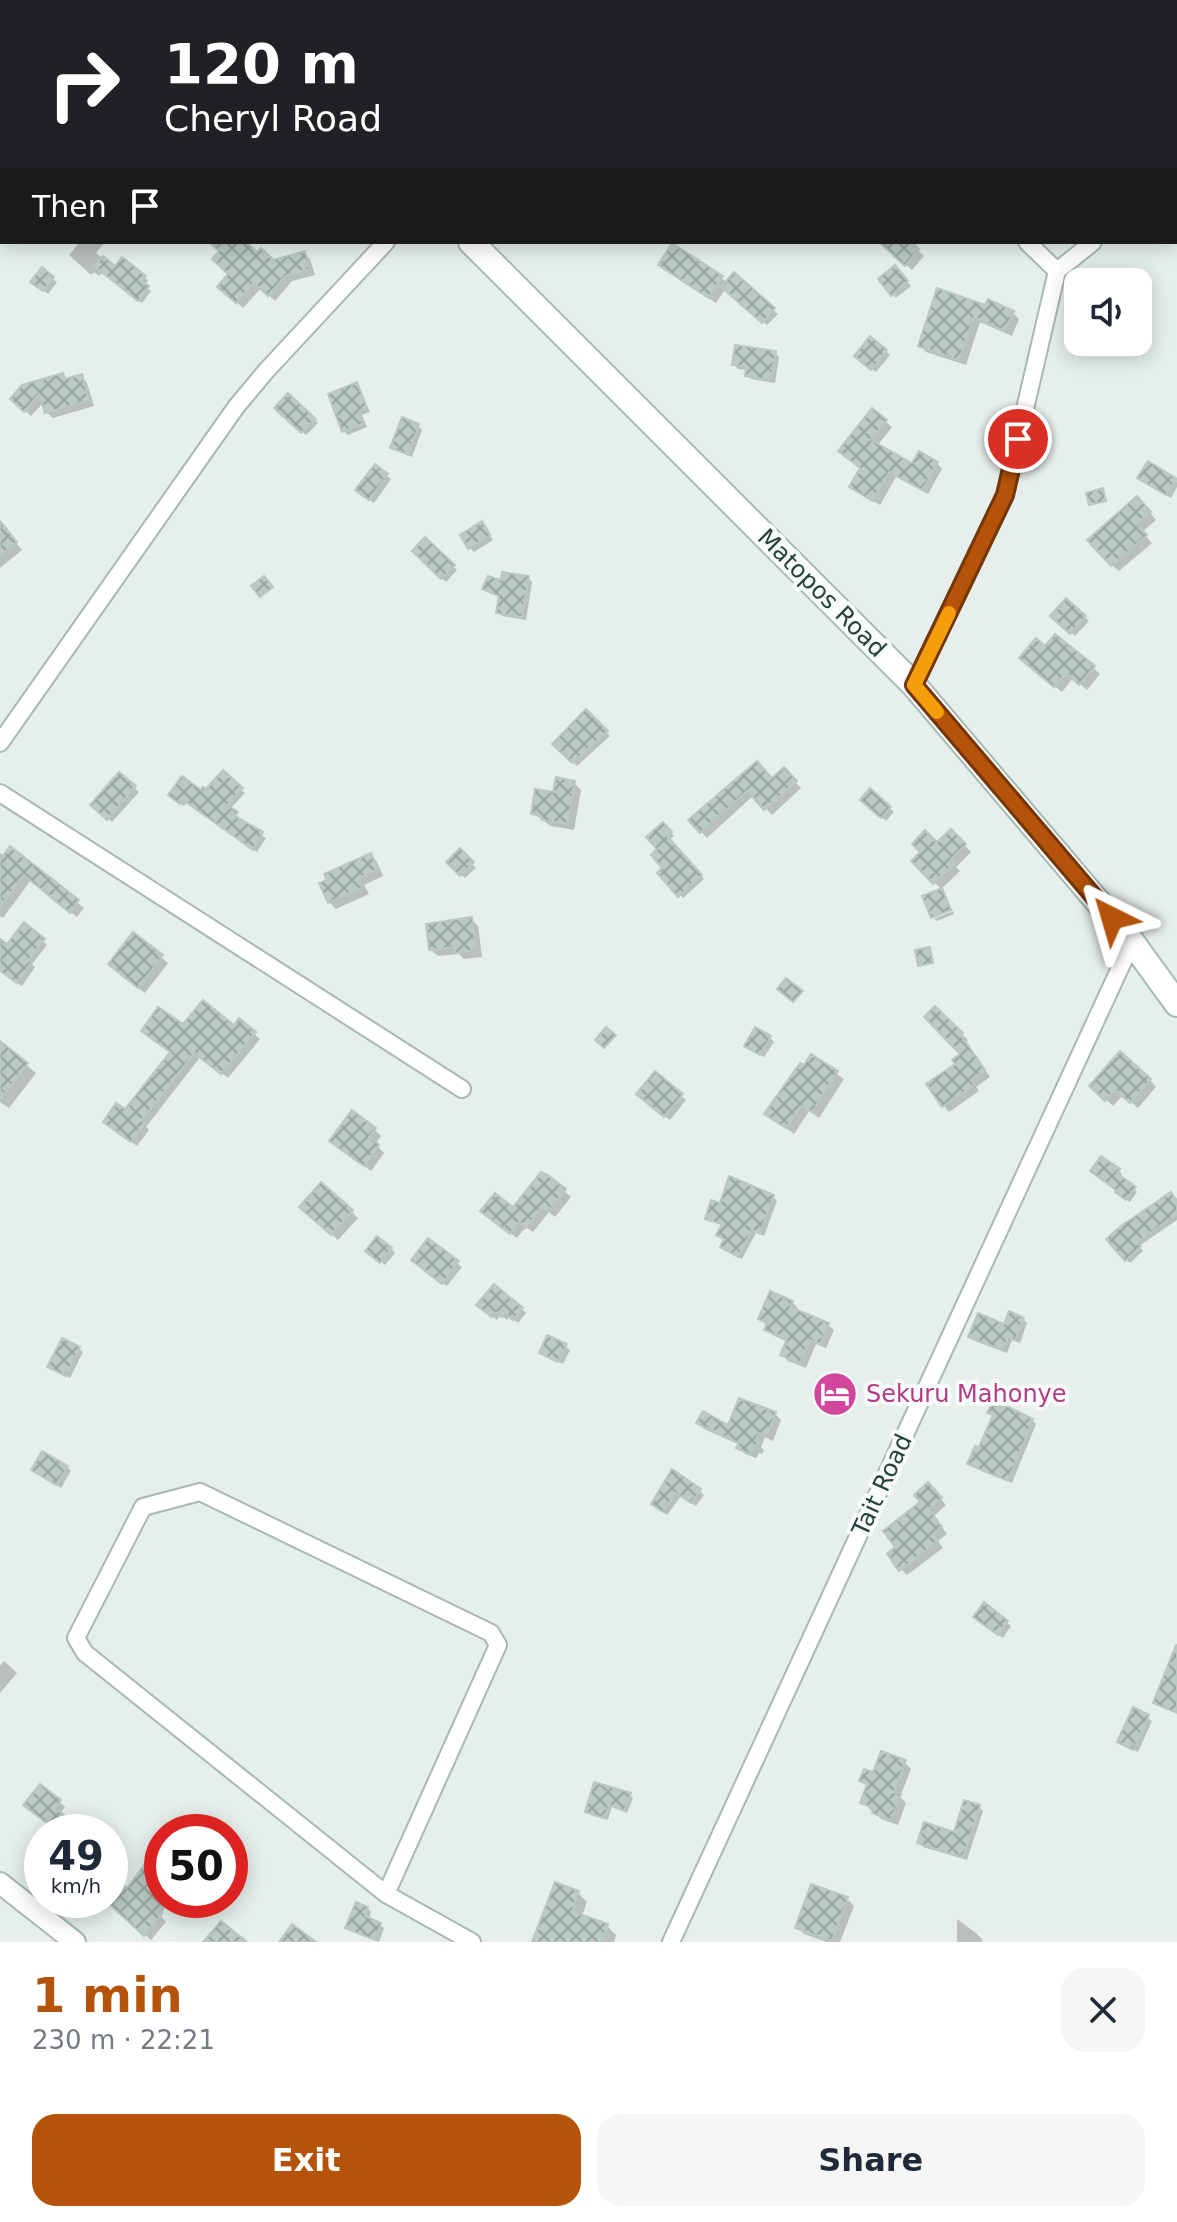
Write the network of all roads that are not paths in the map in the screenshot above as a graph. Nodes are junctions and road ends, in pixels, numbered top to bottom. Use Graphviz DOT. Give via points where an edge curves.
graph roads {
  1 [pos="384,244"];
  2 [pos="473,244"];
  3 [pos="1029,244"];
  4 [pos="1091,244"];
  5 [pos="1057,271"];
  6 [pos="914,685"];
  7 [pos="0,743"];
  8 [pos="0,793"];
  9 [pos="1132,942"];
  10 [pos="1177,1004"];
  11 [pos="462,1089"];
  12 [pos="0,1883"];
  13 [pos="386,1894"];
  14 [pos="75,1942"];
  15 [pos="472,1942"];
  16 [pos="671,1942"];
  1 -- 7 [label="street" via="236,407"];
  2 -- 6 [label="main road, Matopos Road"];
  3 -- 5 [label="street"];
  4 -- 5 [label="street"];
  5 -- 6 [label="street" via="1005,495"];
  6 -- 9 [label="main road, Matopos Road"];
  8 -- 11 [label="street"];
  9 -- 10 [label="main road, Matopos Road"];
  9 -- 16 [label="street, Tait Road"];
  12 -- 14 [label="street"];
  13 -- 13 [label="street" via="85,1653 76,1638 143,1507 200,1492 491,1633 498,1645"];
  13 -- 15 [label="street"];
}
